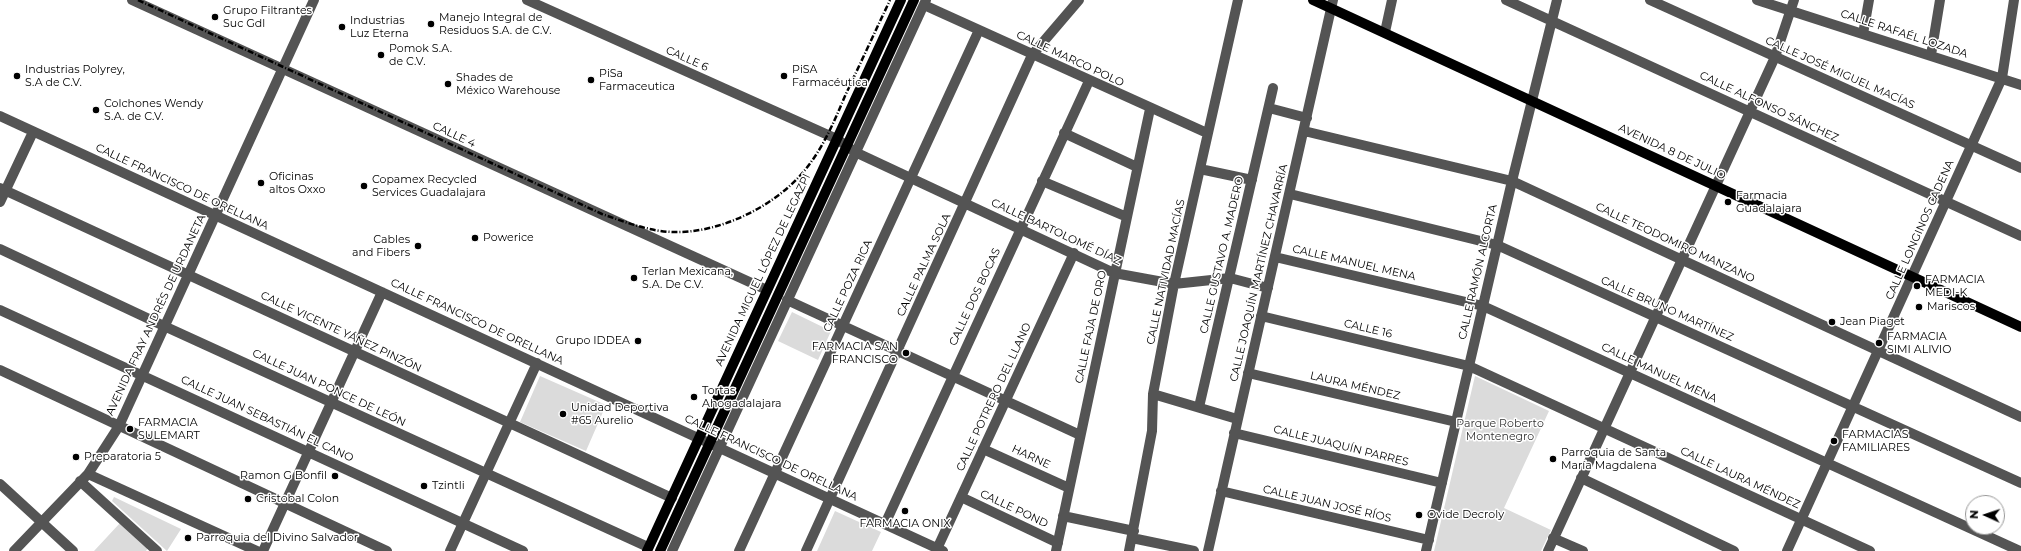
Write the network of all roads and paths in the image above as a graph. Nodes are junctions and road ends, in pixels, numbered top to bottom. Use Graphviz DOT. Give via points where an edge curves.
graph roads {
  1 [pos="132,0"];
  2 [pos="314,0"];
  3 [pos="527,0"];
  4 [pos="901,0"];
  5 [pos="914,0"];
  6 [pos="1079,0"];
  7 [pos="1238,0"];
  8 [pos="1313,0"];
  9 [pos="1392,0"];
  10 [pos="1506,0"];
  11 [pos="1557,0"];
  12 [pos="1650,0"];
  13 [pos="1757,0"];
  14 [pos="1794,0"];
  15 [pos="1869,0"];
  16 [pos="1940,0"];
  17 [pos="2014,0"];
  18 [pos="925,2"];
  19 [pos="1332,4"];
  20 [pos="1792,11"];
  21 [pos="1552,20"];
  22 [pos="891,21"];
  23 [pos="902,26"];
  24 [pos="979,30"];
  25 [pos="1385,32"];
  26 [pos="1863,34"];
  27 [pos="1032,55"];
  28 [pos="1931,55"];
  29 [pos="1775,57"];
  30 [pos="281,69"];
  31 [pos="2002,78"];
  32 [pos="1088,81"];
  33 [pos="2021,85"];
  34 [pos="1273,88"];
  35 [pos="1532,100"];
  36 [pos="1269,108"];
  37 [pos="1150,109"];
  38 [pos="1750,111"];
  39 [pos="0,116"];
  40 [pos="1307,118"];
  41 [pos="1304,131"];
  42 [pos="33,132"];
  43 [pos="1064,133"];
  44 [pos="1207,133"];
  45 [pos="836,139"];
  46 [pos="1972,146"];
  47 [pos="851,149"];
  48 [pos="1137,167"];
  49 [pos="2021,168"];
  50 [pos="1200,169"];
  51 [pos="911,178"];
  52 [pos="1252,180"];
  53 [pos="1042,181"];
  54 [pos="1512,181"];
  55 [pos="1716,185"];
  56 [pos="3,189"];
  57 [pos="1290,194"];
  58 [pos="1947,201"];
  59 [pos="0,202"];
  60 [pos="966,203"];
  61 [pos="215,216"];
  62 [pos="1126,217"];
  63 [pos="1020,228"];
  64 [pos="2021,236"];
  65 [pos="1497,245"];
  66 [pos="0,249"];
  67 [pos="1074,254"];
  68 [pos="1275,257"];
  69 [pos="1682,260"];
  70 [pos="1114,273"];
  71 [pos="188,274"];
  72 [pos="1912,276"];
  73 [pos="1230,278"];
  74 [pos="1174,284"];
  75 [pos="1268,288"];
  76 [pos="767,290"];
  77 [pos="382,292"];
  78 [pos="787,300"];
  79 [pos="1483,306"];
  80 [pos="0,310"];
  81 [pos="1261,316"];
  82 [pos="1655,317"];
  83 [pos="164,326"];
  84 [pos="843,326"];
  85 [pos="2021,327"];
  86 [pos="355,351"];
  87 [pos="898,351"];
  88 [pos="1879,351"];
  89 [pos="537,363"];
  90 [pos="1469,366"];
  91 [pos="0,371"];
  92 [pos="1248,373"];
  93 [pos="1630,373"];
  94 [pos="142,375"];
  95 [pos="952,376"];
  96 [pos="1153,394"];
  97 [pos="1006,401"];
  98 [pos="331,402"];
  99 [pos="1853,406"];
  100 [pos="1199,407"];
  101 [pos="2021,417"];
  102 [pos="1237,420"];
  103 [pos="1456,422"];
  104 [pos="509,423"];
  105 [pos="119,426"];
  106 [pos="1605,428"];
  107 [pos="1234,433"];
  108 [pos="1080,435"];
  109 [pos="699,438"];
  110 [pos="715,445"];
  111 [pos="983,449"];
  112 [pos="309,452"];
  113 [pos="1826,463"];
  114 [pos="486,473"];
  115 [pos="775,473"];
  116 [pos="88,474"];
  117 [pos="1581,478"];
  118 [pos="80,482"];
  119 [pos="1442,483"];
  120 [pos="2021,483"];
  121 [pos="0,484"];
  122 [pos="1069,488"];
  123 [pos="1220,491"];
  124 [pos="961,497"];
  125 [pos="672,498"];
  126 [pos="830,499"];
  127 [pos="285,504"];
  128 [pos="1063,516"];
  129 [pos="1802,520"];
  130 [pos="41,522"];
  131 [pos="463,523"];
  132 [pos="884,524"];
  133 [pos="1133,535"];
  134 [pos="1554,538"];
  135 [pos="1429,540"];
  136 [pos="1057,547"];
  137 [pos="648,549"];
  138 [pos="938,550"];
  139 [pos="14,551"];
  140 [pos="73,551"];
  141 [pos="157,551"];
  142 [pos="257,551"];
  143 [pos="263,551"];
  144 [pos="387,551"];
  145 [pos="450,551"];
  146 [pos="523,551"];
  147 [pos="660,551"];
  148 [pos="672,551"];
  149 [pos="739,551"];
  150 [pos="806,551"];
  151 [pos="1129,551"];
  152 [pos="1194,551"];
  153 [pos="1208,551"];
  154 [pos="1426,551"];
  155 [pos="1548,551"];
  156 [pos="1583,551"];
  157 [pos="1734,551"];
  158 [pos="1787,551"];
  159 [pos="1870,551"];
  160 [pos="2020,551"];
  1 -- 30 [label="street, CALLE 4"];
  2 -- 30 [label="street, AVENIDA FRAY ANDRÉS DE URDANETA"];
  3 -- 45 [label="street, CALLE 6"];
  4 -- 22 [label="main road, AVENIDA MIGUEL LÓPEZ DE LEGAZPI"];
  5 -- 23 [label="main road"];
  6 -- 27 [label="street, CALLE PALMA SOLA"];
  7 -- 44 [label="street, CALLE NATIVIDAD MACÍAS"];
  8 -- 19 [label="main road, AVENIDA 8 DE JULIO"];
  9 -- 25 [label="street"];
  10 -- 21 [label="street, CALLE ALFONSO SÁNCHEZ"];
  11 -- 21 [label="street, CALLE RAMÓN ALCORTA"];
  12 -- 29 [label="street, CALLE JOSÉ MIGUEL MACÍAS"];
  13 -- 20 [label="street, CALLE RAFAÉL LOZADA"];
  14 -- 20 [label="street"];
  15 -- 26 [label="street"];
  16 -- 28 [label="street"];
  17 -- 31 [label="street, CALLE LONGINOS CADENA"];
  18 -- 24 [label="street, CALLE MARCO POLO"];
  18 -- 47 [label="street"];
  19 -- 25 [label="main road, AVENIDA 8 DE JULIO"];
  19 -- 40 [label="street, CALLE JOAQUÍN MARTÍNEZ CHAVARRÍA"];
  20 -- 26 [label="street, CALLE RAFAÉL LOZADA"];
  20 -- 29 [label="street"];
  21 -- 35 [label="street, CALLE RAMÓN ALCORTA"];
  21 -- 38 [label="street, CALLE ALFONSO SÁNCHEZ"];
  22 -- 23 [label="main road"];
  22 -- 45 [label="main road, AVENIDA MIGUEL LÓPEZ DE LEGAZPI"];
  23 -- 47 [label="main road"];
  24 -- 27 [label="street, CALLE MARCO POLO"];
  24 -- 51 [label="street, CALLE POZA RICA"];
  25 -- 35 [label="main road, AVENIDA 8 DE JULIO"];
  26 -- 28 [label="street, CALLE RAFAÉL LOZADA"];
  27 -- 32 [label="street, CALLE MARCO POLO"];
  27 -- 60 [label="street, CALLE PALMA SOLA"];
  28 -- 31 [label="street, CALLE RAFAÉL LOZADA"];
  29 -- 38 [label="street"];
  29 -- 46 [label="street, CALLE JOSÉ MIGUEL MACÍAS"];
  30 -- 61 [label="street, AVENIDA FRAY ANDRÉS DE URDANETA"];
  30 -- 76 [label="street, CALLE 4"];
  31 -- 33 [label="street, CALLE RAFAÉL LOZADA"];
  31 -- 46 [label="street, CALLE LONGINOS CADENA"];
  32 -- 37 [label="street, CALLE MARCO POLO"];
  32 -- 43 [label="street, CALLE DOS BOCAS"];
  34 -- 36 [label="street, CALLE GUSTAVO A. MADERO"];
  35 -- 54 [label="street, CALLE RAMÓN ALCORTA"];
  35 -- 55 [label="main road, AVENIDA 8 DE JULIO"];
  36 -- 40 [label="street"];
  36 -- 52 [label="street, CALLE GUSTAVO A. MADERO"];
  37 -- 44 [label="street, CALLE MARCO POLO"];
  37 -- 48 [label="street, CALLE FAJA DE ORO"];
  38 -- 55 [label="street"];
  38 -- 58 [label="street, CALLE ALFONSO SÁNCHEZ"];
  39 -- 42 [label="street, CALLE FRANCISCO DE ORELLANA"];
  40 -- 41 [label="street, CALLE JOAQUÍN MARTÍNEZ CHAVARRÍA"];
  41 -- 54 [label="street, CALLE TEODOMIRO MANZANO"];
  41 -- 57 [label="street, CALLE JOAQUÍN MARTÍNEZ CHAVARRÍA"];
  42 -- 56 [label="street"];
  42 -- 61 [label="street, CALLE FRANCISCO DE ORELLANA"];
  43 -- 48 [label="street"];
  43 -- 53 [label="street, CALLE DOS BOCAS"];
  44 -- 50 [label="street, CALLE NATIVIDAD MACÍAS"];
  45 -- 47 [label="street, CALLE 6"];
  45 -- 76 [label="main road, AVENIDA MIGUEL LÓPEZ DE LEGAZPI"];
  46 -- 49 [label="street, CALLE JOSÉ MIGUEL MACÍAS"];
  46 -- 58 [label="street, CALLE LONGINOS CADENA"];
  47 -- 51 [label="street, CALLE BARTOLOMÉ DÍAZ"];
  47 -- 78 [label="street"];
  47 -- 110 [label="main road"];
  48 -- 62 [label="street, CALLE FAJA DE ORO"];
  50 -- 52 [label="street"];
  50 -- 74 [label="street, CALLE NATIVIDAD MACÍAS"];
  51 -- 60 [label="street, CALLE BARTOLOMÉ DÍAZ"];
  51 -- 84 [label="street, CALLE POZA RICA"];
  52 -- 73 [label="street, CALLE GUSTAVO A. MADERO"];
  53 -- 62 [label="street"];
  53 -- 63 [label="street, CALLE DOS BOCAS"];
  54 -- 65 [label="street, CALLE RAMÓN ALCORTA"];
  54 -- 69 [label="street, CALLE TEODOMIRO MANZANO"];
  55 -- 69 [label="street"];
  55 -- 72 [label="main road, AVENIDA 8 DE JULIO"];
  56 -- 59 [label="street"];
  56 -- 71 [label="street, CALLE VICENTE YÁÑEZ PINZÓN"];
  57 -- 65 [label="street, CALLE BRUNO MARTÍNEZ"];
  57 -- 68 [label="street, CALLE JOAQUÍN MARTÍNEZ CHAVARRÍA"];
  58 -- 64 [label="street, CALLE ALFONSO SÁNCHEZ"];
  58 -- 72 [label="street, CALLE LONGINOS CADENA"];
  60 -- 63 [label="street, CALLE BARTOLOMÉ DÍAZ"];
  60 -- 87 [label="street, CALLE PALMA SOLA"];
  61 -- 71 [label="street, AVENIDA FRAY ANDRÉS DE URDANETA"];
  61 -- 77 [label="street, CALLE FRANCISCO DE ORELLANA"];
  62 -- 70 [label="street, CALLE FAJA DE ORO"];
  63 -- 67 [label="street, CALLE BARTOLOMÉ DÍAZ"];
  63 -- 95 [label="street, CALLE DOS BOCAS"];
  65 -- 79 [label="street, CALLE RAMÓN ALCORTA"];
  65 -- 82 [label="street, CALLE BRUNO MARTÍNEZ"];
  66 -- 83 [label="street, CALLE JUAN PONCE DE LEÓN"];
  67 -- 70 [label="street, CALLE BARTOLOMÉ DÍAZ"];
  67 -- 97 [label="street, CALLE POTRERO DEL LLANO"];
  68 -- 75 [label="street, CALLE JOAQUÍN MARTÍNEZ CHAVARRÍA"];
  68 -- 79 [label="street, CALLE MANUEL MENA"];
  69 -- 82 [label="street"];
  69 -- 88 [label="street, CALLE TEODOMIRO MANZANO"];
  70 -- 74 [label="street, CALLE BARTOLOMÉ DÍAZ"];
  70 -- 108 [label="street, CALLE FAJA DE ORO"];
  71 -- 83 [label="street, AVENIDA FRAY ANDRÉS DE URDANETA"];
  71 -- 86 [label="street, CALLE VICENTE YÁÑEZ PINZÓN"];
  72 -- 85 [label="main road, AVENIDA 8 DE JULIO"];
  72 -- 88 [label="street, CALLE LONGINOS CADENA"];
  73 -- 74 [label="street, CALLE BARTOLOMÉ DÍAZ"];
  73 -- 75 [label="street, CALLE BARTOLOMÉ DÍAZ"];
  73 -- 100 [label="street, CALLE GUSTAVO A. MADERO"];
  74 -- 96 [label="street, CALLE NATIVIDAD MACÍAS"];
  75 -- 81 [label="street, CALLE JOAQUÍN MARTÍNEZ CHAVARRÍA"];
  76 -- 109 [label="main road, AVENIDA MIGUEL LÓPEZ DE LEGAZPI"];
  77 -- 86 [label="street"];
  77 -- 89 [label="street, CALLE FRANCISCO DE ORELLANA"];
  78 -- 84 [label="street"];
  78 -- 110 [label="street"];
  79 -- 90 [label="street, CALLE RAMÓN ALCORTA"];
  79 -- 93 [label="street, CALLE MANUEL MENA"];
  80 -- 94 [label="street, CALLE JUAN SEBASTIÁN EL CANO"];
  81 -- 90 [label="street, CALLE 16"];
  81 -- 92 [label="street, CALLE JOAQUÍN MARTÍNEZ CHAVARRÍA"];
  82 -- 93 [label="street"];
  82 -- 99 [label="street, CALLE BRUNO MARTÍNEZ"];
  83 -- 94 [label="street, AVENIDA FRAY ANDRÉS DE URDANETA"];
  83 -- 98 [label="street, CALLE JUAN PONCE DE LEÓN"];
  84 -- 87 [label="street"];
  84 -- 115 [label="street, CALLE POZA RICA"];
  86 -- 98 [label="street"];
  86 -- 104 [label="street, CALLE VICENTE YÁÑEZ PINZÓN"];
  87 -- 95 [label="street"];
  87 -- 126 [label="street, CALLE PALMA SOLA"];
  88 -- 99 [label="street, CALLE LONGINOS CADENA"];
  88 -- 101 [label="street, CALLE TEODOMIRO MANZANO"];
  89 -- 104 [label="street"];
  89 -- 109 [label="street, CALLE FRANCISCO DE ORELLANA"];
  90 -- 103 [label="street, CALLE RAMÓN ALCORTA"];
  90 -- 106 [label="street, CALLE LAURA MÉNDEZ"];
  91 -- 105 [label="street"];
  92 -- 102 [label="street, CALLE JOAQUÍN MARTÍNEZ CHAVARRÍA"];
  92 -- 103 [label="street, LAURA MÉNDEZ"];
  93 -- 106 [label="street"];
  93 -- 113 [label="street, CALLE MANUEL MENA"];
  94 -- 105 [label="street, AVENIDA FRAY ANDRÉS DE URDANETA"];
  94 -- 112 [label="street, CALLE JUAN SEBASTIÁN EL CANO"];
  95 -- 97 [label="street"];
  95 -- 132 [label="street, CALLE DOS BOCAS"];
  96 -- 100 [label="street"];
  96 -- 133 [label="street, CALLE NATIVIDAD MACÍAS" via="1152,431"];
  97 -- 108 [label="street"];
  97 -- 111 [label="street, CALLE POTRERO DEL LLANO"];
  98 -- 112 [label="street"];
  98 -- 114 [label="street, CALLE JUAN PONCE DE LEÓN"];
  99 -- 113 [label="street, CALLE LONGINOS CADENA"];
  99 -- 120 [label="street, CALLE BRUNO MARTÍNEZ"];
  100 -- 102 [label="street"];
  102 -- 107 [label="street, CALLE JOAQUÍN MARTÍNEZ CHAVARRÍA"];
  103 -- 119 [label="street, CALLE RAMÓN ALCORTA"];
  104 -- 114 [label="street"];
  104 -- 125 [label="street, CALLE VICENTE YÁÑEZ PINZÓN"];
  105 -- 116 [label="street, AVENIDA FRAY ANDRÉS DE URDANETA"];
  105 -- 127 [label="street"];
  106 -- 117 [label="street"];
  106 -- 129 [label="street, CALLE LAURA MÉNDEZ"];
  107 -- 119 [label="street, CALLE JUAQUÍN PARRES"];
  107 -- 123 [label="street, CALLE JOAQUÍN MARTÍNEZ CHAVARRÍA"];
  108 -- 122 [label="street, CALLE FAJA DE ORO"];
  109 -- 110 [label="street, CALLE FRANCISCO DE ORELLANA"];
  109 -- 125 [label="main road, AVENIDA MIGUEL LÓPEZ DE LEGAZPI"];
  110 -- 115 [label="street, CALLE FRANCISCO DE ORELLANA"];
  110 -- 147 [label="main road"];
  110 -- 148 [label="street"];
  111 -- 122 [label="street, HARNE"];
  111 -- 124 [label="street, CALLE POTRERO DEL LLANO"];
  112 -- 127 [label="street"];
  112 -- 131 [label="street, CALLE JUAN SEBASTIÁN EL CANO"];
  113 -- 129 [label="street, CALLE LONGINOS CADENA"];
  113 -- 160 [label="street, CALLE MANUEL MENA"];
  114 -- 131 [label="street"];
  114 -- 137 [label="street, CALLE JUAN PONCE DE LEÓN"];
  115 -- 126 [label="street, CALLE FRANCISCO DE ORELLANA"];
  115 -- 149 [label="street, CALLE POZA RICA"];
  116 -- 118 [label="street, AVENIDA FRAY ANDRÉS DE URDANETA"];
  116 -- 142 [label="street"];
  117 -- 134 [label="street"];
  117 -- 157 [label="street"];
  118 -- 130 [label="street, AVENIDA FRAY ANDRÉS DE URDANETA"];
  118 -- 141 [label="street"];
  119 -- 135 [label="street, CALLE RAMÓN ALCORTA"];
  121 -- 130 [label="street"];
  122 -- 128 [label="street, CALLE FAJA DE ORO"];
  123 -- 135 [label="street, CALLE JUAN JOSÉ RÍOS"];
  123 -- 153 [label="street, CALLE JOAQUÍN MARTÍNEZ CHAVARRÍA"];
  124 -- 136 [label="street, CALLE POND"];
  124 -- 138 [label="street, CALLE POTRERO DEL LLANO"];
  125 -- 137 [label="main road, AVENIDA MIGUEL LÓPEZ DE LEGAZPI"];
  126 -- 132 [label="street, CALLE FRANCISCO DE ORELLANA"];
  126 -- 150 [label="street, CALLE PALMA SOLA"];
  127 -- 143 [label="street"];
  127 -- 144 [label="street"];
  128 -- 133 [label="street"];
  128 -- 136 [label="street, CALLE FAJA DE ORO"];
  129 -- 158 [label="street, CALLE LONGINOS CADENA"];
  129 -- 159 [label="street, CALLE LAURA MÉNDEZ"];
  130 -- 139 [label="street, AVENIDA FRAY ANDRÉS DE URDANETA"];
  130 -- 140 [label="street"];
  131 -- 145 [label="street"];
  131 -- 146 [label="street, CALLE JUAN SEBASTIÁN EL CANO"];
  132 -- 138 [label="street, CALLE FRANCISCO DE ORELLANA"];
  133 -- 151 [label="street, CALLE NATIVIDAD MACÍAS"];
  133 -- 152 [label="street"];
  134 -- 155 [label="street"];
  134 -- 156 [label="street"];
  135 -- 154 [label="street, CALLE RAMÓN ALCORTA"];
}
